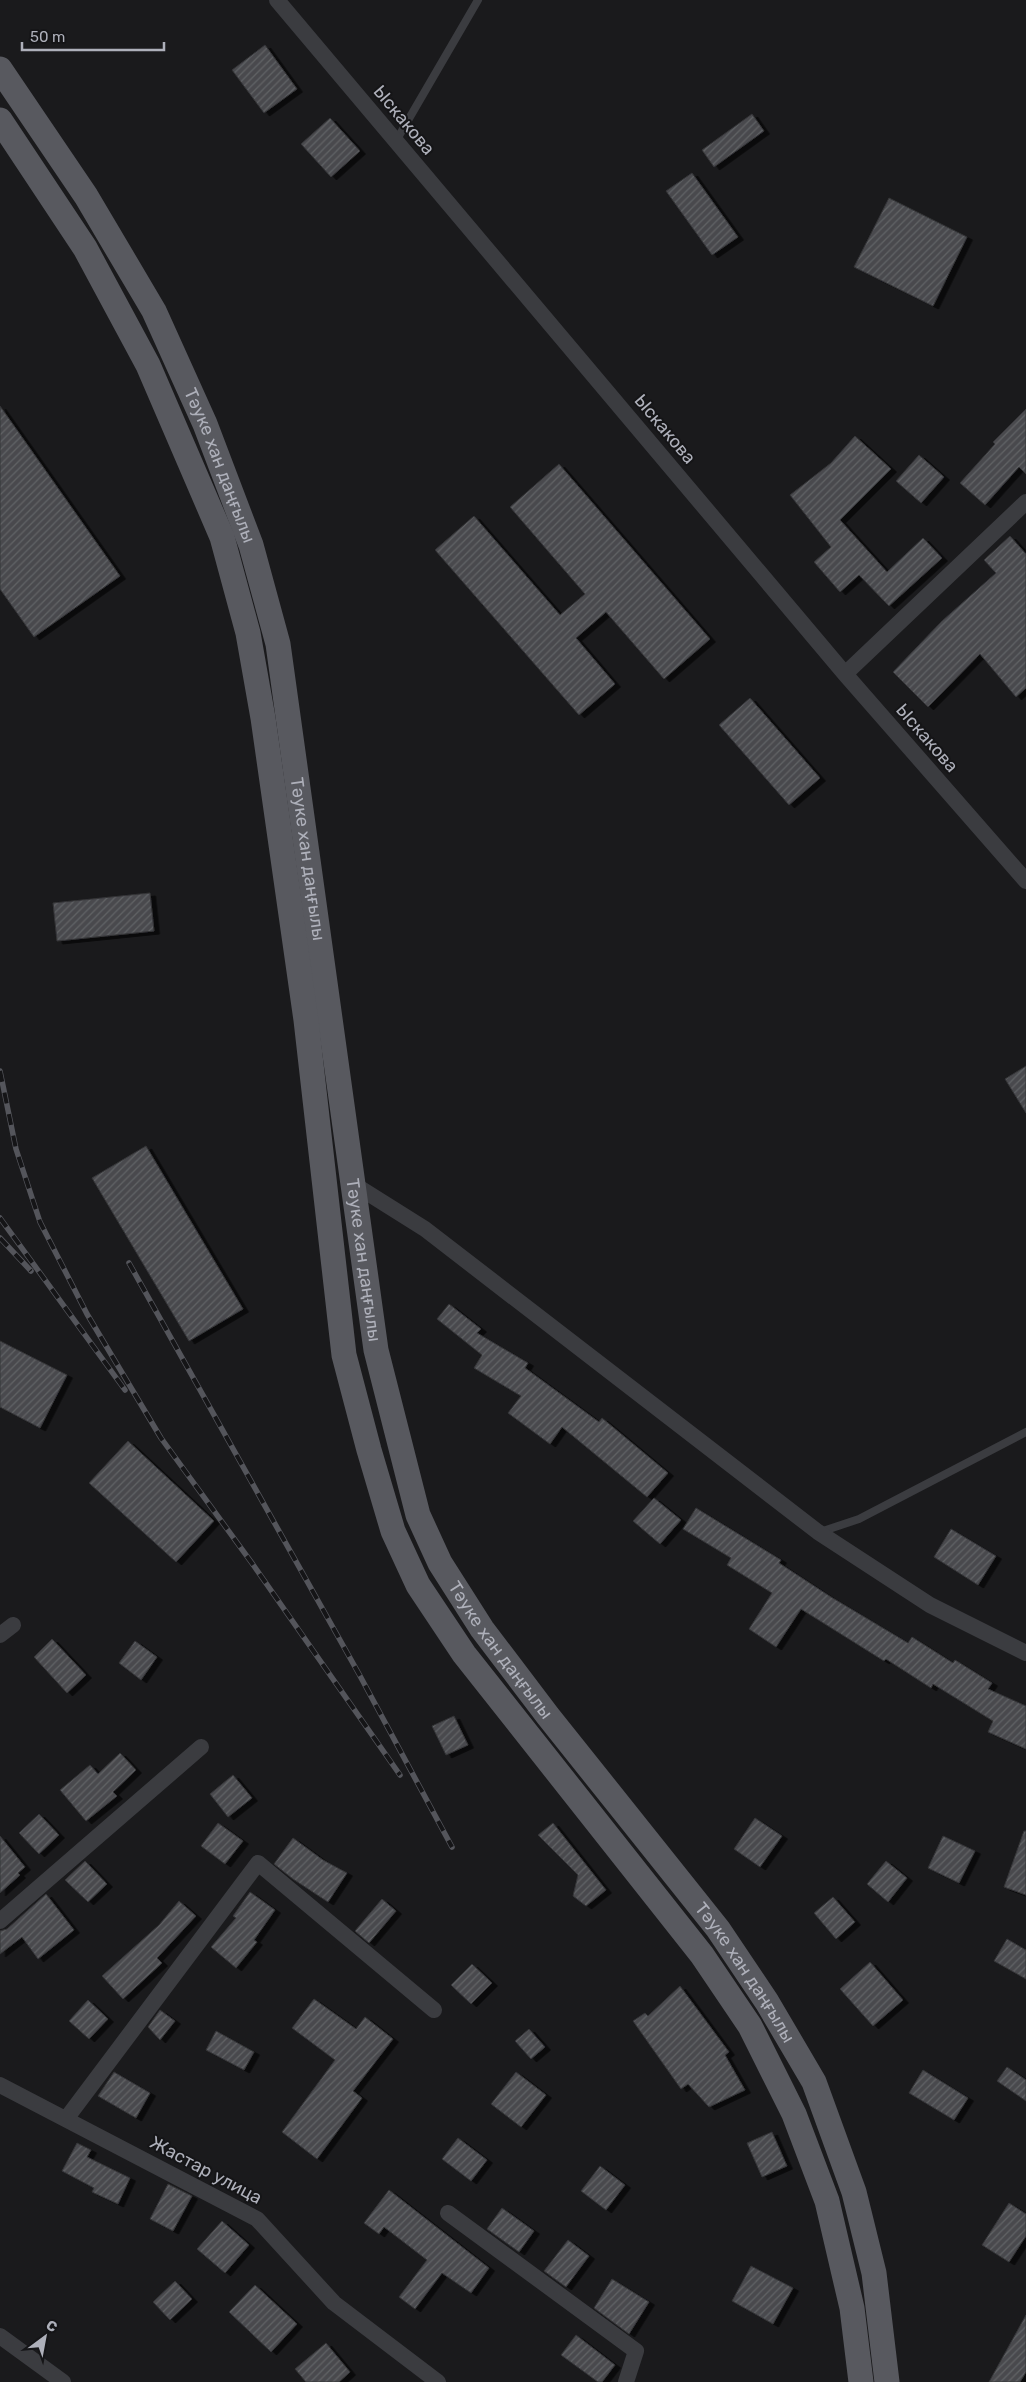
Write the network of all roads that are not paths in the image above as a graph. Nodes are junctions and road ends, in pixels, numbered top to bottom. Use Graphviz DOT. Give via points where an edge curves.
graph roads {
  1 [pos="277,0"];
  2 [pos="478,0"];
  3 [pos="0,69"];
  4 [pos="0,120"];
  5 [pos="396,141"];
  6 [pos="1026,502"];
  7 [pos="845,674"];
  8 [pos="1025,878"];
  9 [pos="331,1016"];
  10 [pos="306,1020"];
  11 [pos="355,1185"];
  12 [pos="376,1350"];
  13 [pos="344,1355"];
  14 [pos="1026,1432"];
  15 [pos="818,1532"];
  16 [pos="1026,1653"];
  17 [pos="201,1747"];
  18 [pos="0,1921"];
  19 [pos="434,2010"];
  20 [pos="0,2084"];
  21 [pos="66,2119"];
  22 [pos="448,2213"];
  23 [pos="0,2336"];
  24 [pos="63,2382"];
  25 [pos="438,2382"];
  26 [pos="626,2382"];
  27 [pos="861,2382"];
  28 [pos="887,2382"];
  1 -- 5 [label="street, Ыскакова"];
  2 -- 5 [label="lane"];
  3 -- 9 [label="main road, Тәуке хан даңғылы" via="86,196 154,311 205,424 251,545 278,644"];
  4 -- 10 [label="main road, Тәуке хан даңғылы" via="85,248 148,364 222,537 248,633 262,708"];
  5 -- 7 [label="street, Ыскакова"];
  6 -- 7 [label="street"];
  7 -- 8 [label="street, Ыскакова"];
  9 -- 10 [label="main road"];
  9 -- 11 [label="main road, Тәуке хан даңғылы"];
  10 -- 13 [label="main road, Тәуке хан даңғылы"];
  11 -- 12 [label="main road, Тәуке хан даңғылы"];
  11 -- 15 [label="street" via="426,1229"];
  12 -- 13 [label="main road"];
  12 -- 28 [label="main road, Тәуке хан даңғылы" via="418,1515 440,1563 494,1645 718,1929 767,2002 814,2082 854,2192 874,2273"];
  13 -- 27 [label="main road, Тәуке хан даңғылы" via="393,1531 418,1585 464,1654 702,1955 750,2026 790,2105 827,2201 852,2308"];
  14 -- 15 [label="lane" via="859,1519"];
  15 -- 16 [label="street" via="930,1605"];
  17 -- 18 [label="street"];
  19 -- 21 [label="street" via="258,1863"];
  20 -- 21 [label="street, Жастар улица"];
  21 -- 25 [label="street, Жастар улица" via="257,2219 334,2303"];
  22 -- 26 [label="street" via="636,2351"];
  23 -- 24 [label="street"];
}
